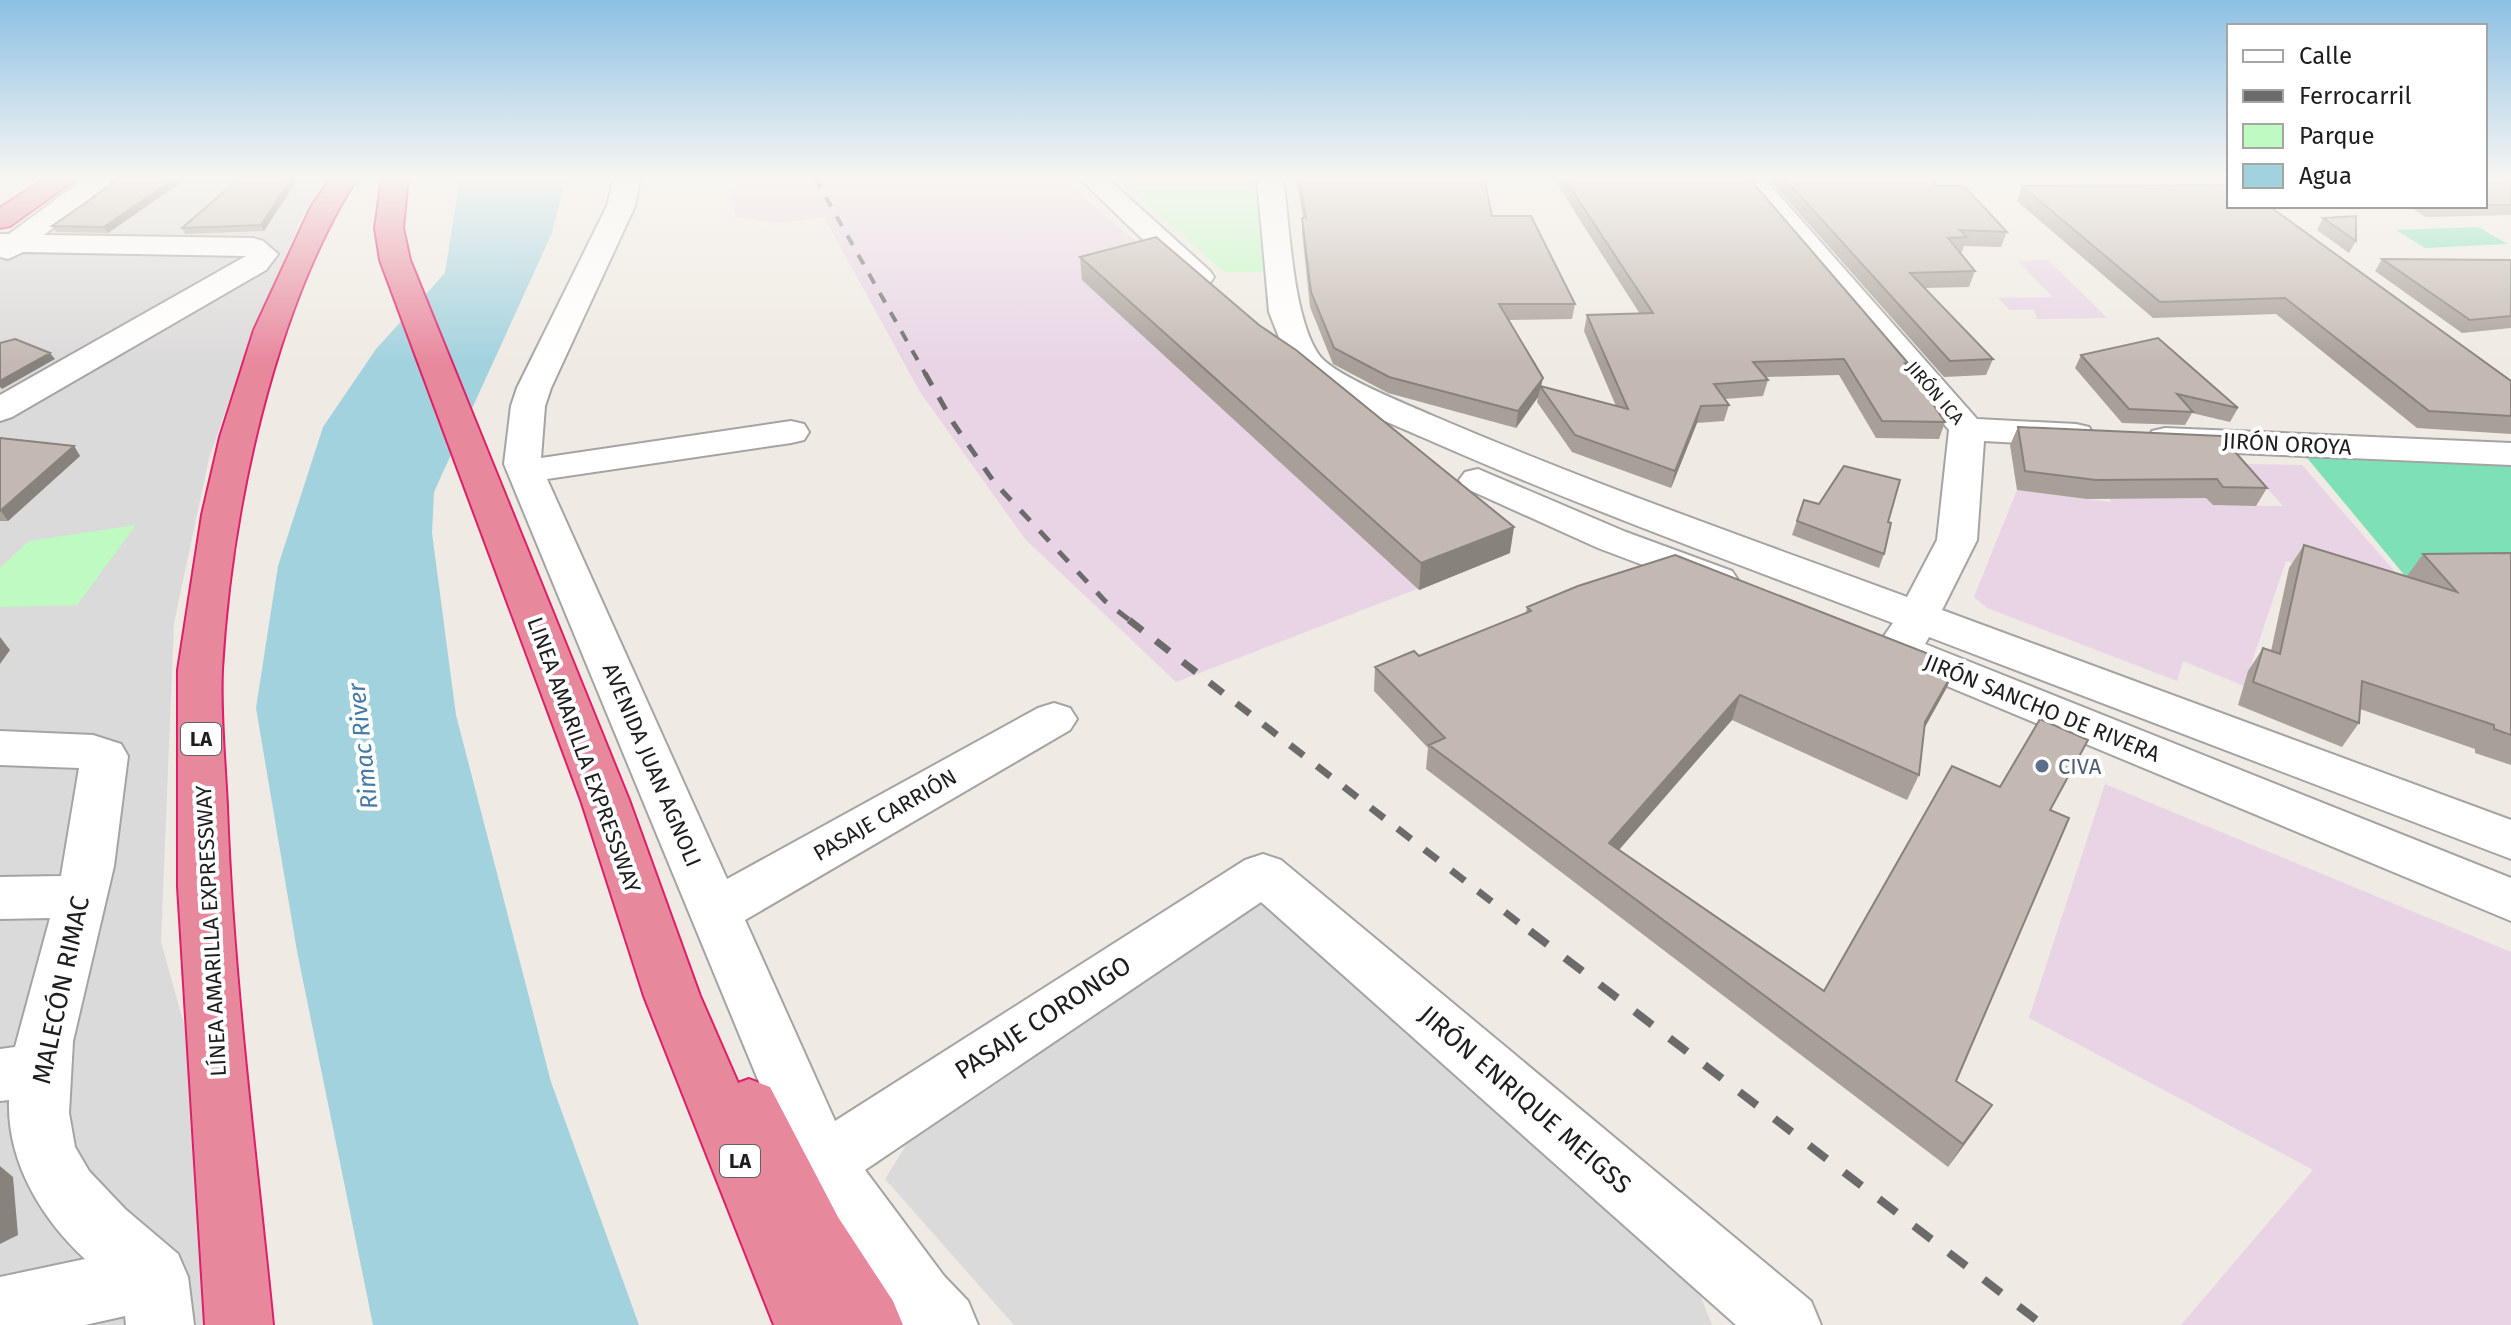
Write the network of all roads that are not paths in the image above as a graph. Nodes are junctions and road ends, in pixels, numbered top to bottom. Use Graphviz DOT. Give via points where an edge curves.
graph roads {
  1 [pos="310,240"];
  2 [pos="391,240"];
  3 [pos="605,240"];
  4 [pos="1157,240"];
  5 [pos="1277,240"];
  6 [pos="1803,240"];
  7 [pos="4,241"];
  8 [pos="1225,299"];
  9 [pos="1261,330"];
  10 [pos="1315,368"];
  11 [pos="0,410"];
  12 [pos="1967,429"];
  13 [pos="791,432"];
  14 [pos="2511,454"];
  15 [pos="525,471"];
  16 [pos="1909,633"];
  17 [pos="1054,719"];
  18 [pos="0,748"];
  19 [pos="2276,751"];
  20 [pos="2263,799"];
  21 [pos="2511,840"];
  22 [pos="1263,874"];
  23 [pos="82,897"];
  24 [pos="0,898"];
  25 [pos="2511,900"];
  26 [pos="715,911"];
  27 [pos="672,996"];
  28 [pos="19,1072"];
  29 [pos="823,1163"];
  30 [pos="158,1301"];
  31 [pos="0,1310"];
  32 [pos="239,1325"];
  33 [pos="808,1325"];
  34 [pos="869,1325"];
  35 [pos="944,1325"];
  36 [pos="1787,1325"];
  1 -- 32 [label="highway, LÍNEA AMARILLA EXPRESSWAY / LA" via="270,330 238,437 221,515 200,670 204,887"];
  2 -- 27 [label="highway, LINEA AMARILLA EXPRESSWAY / LA" via="605,800"];
  3 -- 15 [label="street, AVENIDA JUAN AGNOLI" via="528,406"];
  4 -- 8 [label="street"];
  5 -- 10 [label="street" via="1285,312"];
  6 -- 12 [label="street, JIRÓN ICA"];
  7 -- 11 [label="street" via="253,247 263,254 255,264"];
  9 -- 10 [label="street, JIRÓN SANCHO DE RIVERA"];
  10 -- 16 [label="street, JIRÓN SANCHO DE RIVERA" via="1386,408"];
  12 -- 14 [label="street, JIRÓN OROYA"];
  12 -- 16 [label="street, JIRÓN ICA" via="1957,540"];
  13 -- 15 [label="street"];
  15 -- 26 [label="street, AVENIDA JUAN AGNOLI"];
  16 -- 19 [label="street, JIRÓN SANCHO DE RIVERA"];
  16 -- 20 [label="street, JIRÓN SANCHO DE RIVERA"];
  17 -- 26 [label="street, PASAJE CARRIÓN"];
  18 -- 23 [label="street, MALECÓN RIMAC" via="104,756"];
  19 -- 20 [label="street"];
  19 -- 21 [label="street, JIRÓN SANCHO DE RIVERA"];
  20 -- 25 [label="street, JIRÓN SANCHO DE RIVERA"];
  22 -- 29 [label="street, PASAJE CORONGO"];
  22 -- 36 [label="street, JIRÓN ENRIQUE MEIGSS"];
  23 -- 24 [label="street"];
  23 -- 28 [label="street, MALECÓN RIMAC"];
  26 -- 29 [label="street, AVENIDA JUAN AGNOLI"];
  27 -- 33 [label="highway, LINEA AMARILLA EXPRESSWAY / LA"];
  27 -- 34 [label="highway" via="727,1056 808,1227"];
  28 -- 30 [label="street, MALECÓN RIMAC" via="57,1179"];
  29 -- 35 [label="street, AVENIDA JUAN AGNOLI" via="920,1300"];
  30 -- 31 [label="street"];
}
